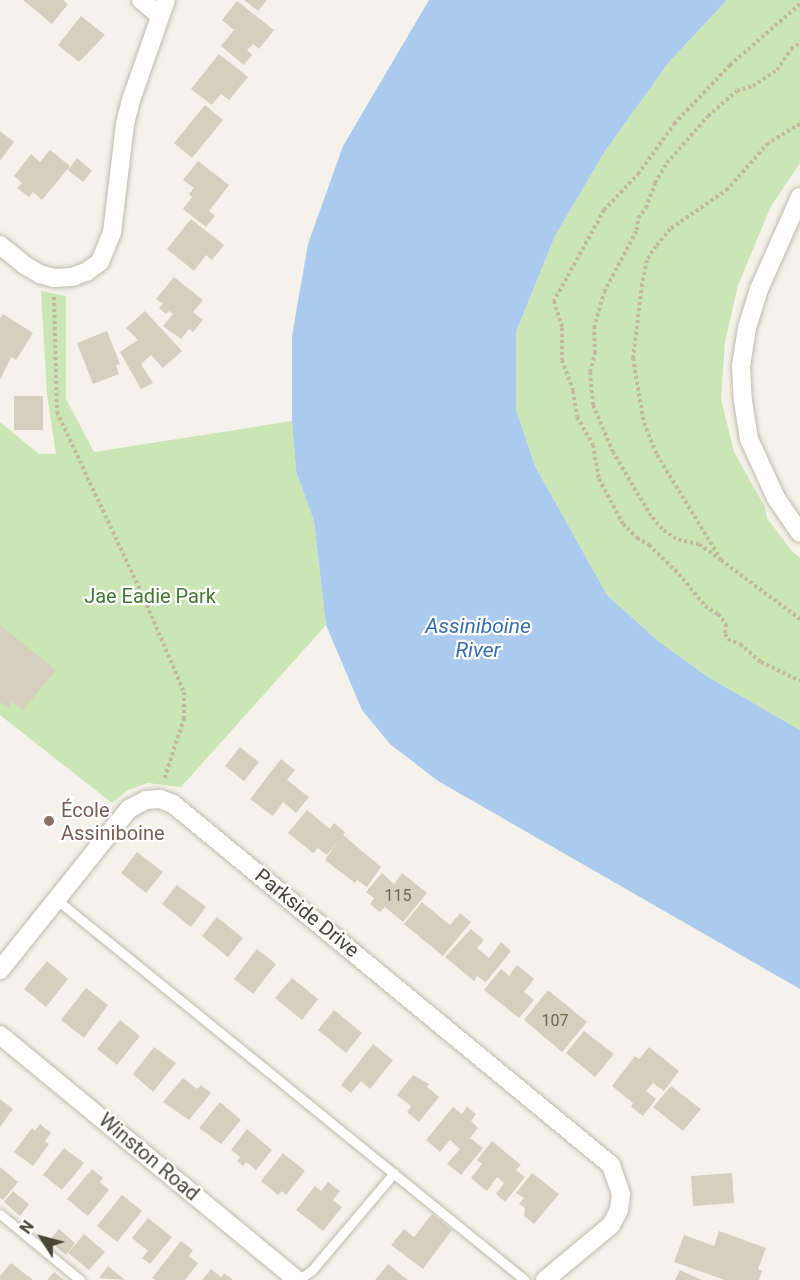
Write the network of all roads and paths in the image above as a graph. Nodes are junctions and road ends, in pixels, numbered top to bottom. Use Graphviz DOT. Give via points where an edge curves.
graph roads {
  1 [pos="141,0"];
  2 [pos="800,4"];
  3 [pos="163,7"];
  4 [pos="800,43"];
  5 [pos="800,124"];
  6 [pos="800,198"];
  7 [pos="0,245"];
  8 [pos="54,278"];
  9 [pos="800,533"];
  10 [pos="722,560"];
  11 [pos="800,620"];
  12 [pos="800,681"];
  13 [pos="160,799"];
  14 [pos="57,900"];
  15 [pos="0,970"];
  16 [pos="0,1035"];
  17 [pos="394,1173"];
  18 [pos="0,1214"];
  19 [pos="80,1280"];
  20 [pos="298,1280"];
  21 [pos="525,1280"];
  22 [pos="545,1280"];
  1 -- 3 [label="street"];
  2 -- 12 [label="path" via="730,65 675,123 639,173 604,210 554,301 562,328 562,360 577,417 593,446 598,479 622,524 649,545 701,602 718,614 726,624 728,639 761,662"];
  3 -- 8 [label="street" via="125,124 107,249 100,262 86,272"];
  4 -- 10 [label="path" via="769,76 737,91 708,116 667,163 604,292 594,328 595,353 590,372 593,405 612,452 662,530 676,539 699,544"];
  5 -- 10 [label="path" via="768,143 728,189 670,229 647,260 642,284 633,358 644,423 657,456"];
  6 -- 9 [label="street" via="759,289 741,366 749,439 776,498"];
  7 -- 8 [label="street" via="26,266"];
  8 -- 13 [label="path" via="57,412 184,692 184,718"];
  10 -- 11 [label="path"];
  13 -- 14 [label="street" via="146,800 129,809"];
  13 -- 22 [label="street, Parkside Drive" via="183,811 604,1156 616,1174 621,1194 619,1210 611,1225"];
  14 -- 15 [label="street"];
  14 -- 17 [label="lane"];
  16 -- 20 [label="street, Winston Road"];
  17 -- 20 [label="lane" via="312,1270"];
  17 -- 21 [label="lane"];
  18 -- 19 [label="lane"];
}
